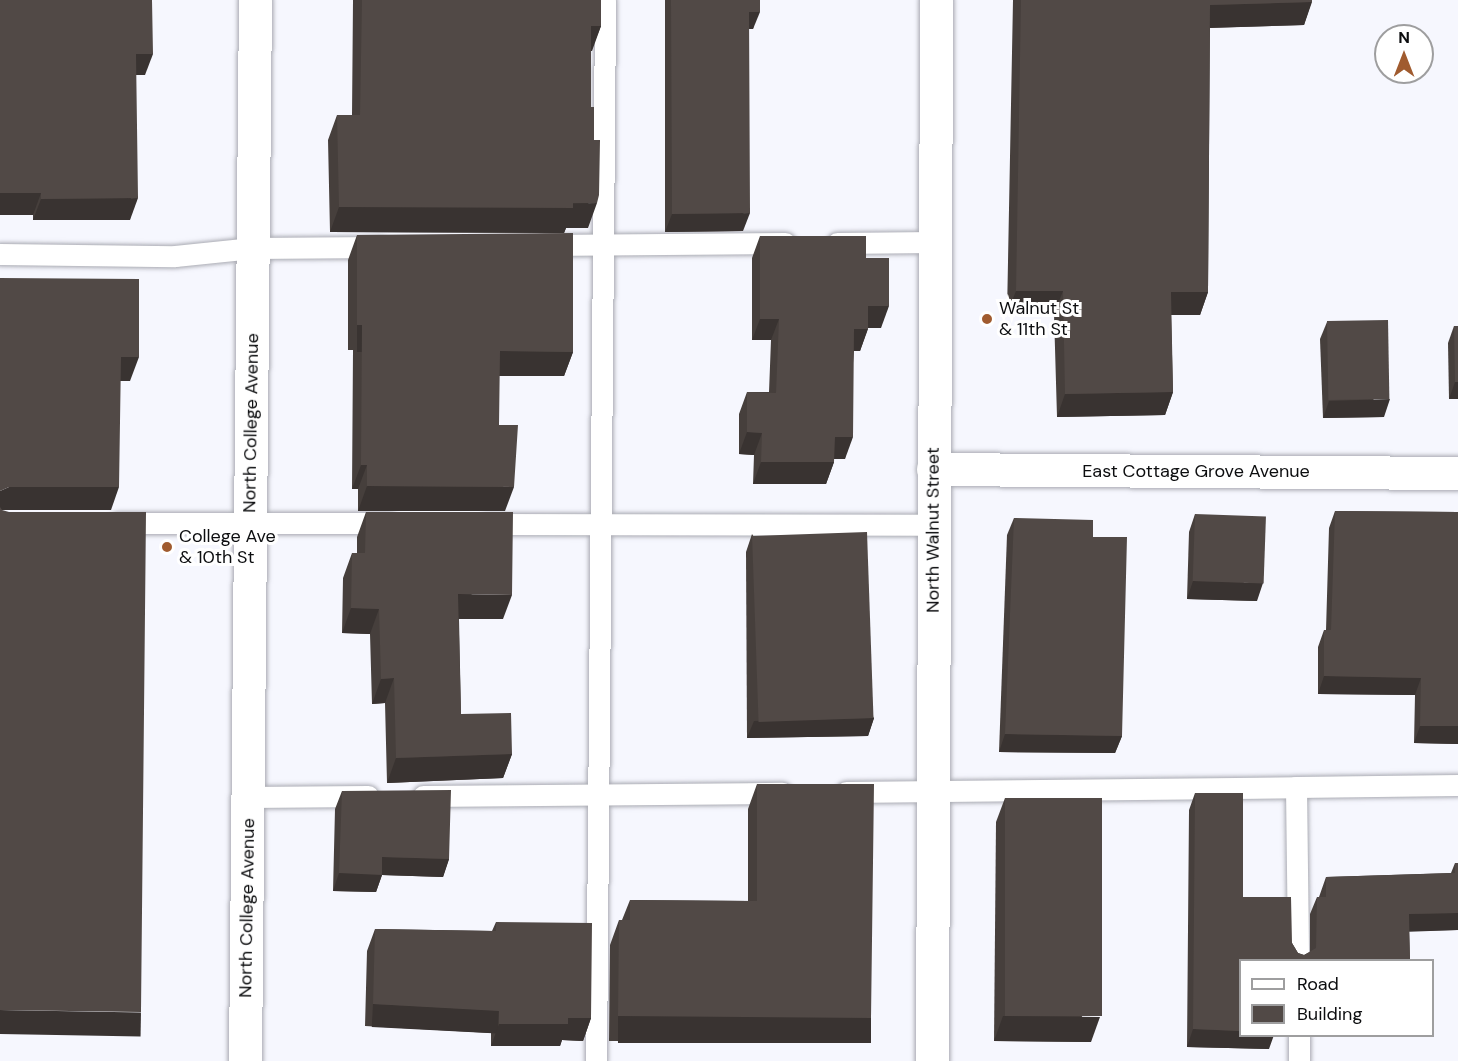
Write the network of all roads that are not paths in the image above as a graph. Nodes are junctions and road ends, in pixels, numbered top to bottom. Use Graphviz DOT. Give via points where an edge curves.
graph roads {
  1 [pos="255,0"];
  2 [pos="605,0"];
  3 [pos="936,0"];
  4 [pos="935,242"];
  5 [pos="521,245"];
  6 [pos="603,245"];
  7 [pos="404,246"];
  8 [pos="253,248"];
  9 [pos="0,254"];
  10 [pos="933,469"];
  11 [pos="1458,473"];
  12 [pos="94,523"];
  13 [pos="250,523"];
  14 [pos="412,523"];
  15 [pos="471,524"];
  16 [pos="601,524"];
  17 [pos="933,525"];
  18 [pos="1458,785"];
  19 [pos="1296,787"];
  20 [pos="932,792"];
  21 [pos="598,794"];
  22 [pos="248,797"];
  23 [pos="1298,959"];
  24 [pos="1299,1037"];
  25 [pos="245,1061"];
  26 [pos="596,1061"];
  27 [pos="932,1061"];
  28 [pos="1299,1061"];
  1 -- 8 [label="main road, North College Avenue"];
  2 -- 6 [label="lane"];
  3 -- 4 [label="main road, North Walnut Street"];
  4 -- 6 [label="lane"];
  4 -- 10 [label="main road, North Walnut Street"];
  5 -- 6 [label="lane"];
  6 -- 16 [label="lane"];
  7 -- 8 [label="lane"];
  8 -- 9 [label="lane" via="175,256"];
  8 -- 13 [label="main road, North College Avenue"];
  10 -- 11 [label="main road, East Cottage Grove Avenue"];
  10 -- 17 [label="main road, North Walnut Street"];
  12 -- 13 [label="lane"];
  13 -- 14 [label="lane"];
  13 -- 22 [label="main road, North College Avenue"];
  15 -- 16 [label="lane"];
  16 -- 17 [label="lane"];
  16 -- 21 [label="lane"];
  17 -- 20 [label="main road, North Walnut Street"];
  18 -- 19 [label="lane"];
  19 -- 20 [label="lane"];
  19 -- 23 [label="lane"];
  20 -- 21 [label="lane"];
  20 -- 27 [label="main road, North Walnut Street"];
  21 -- 22 [label="lane"];
  21 -- 26 [label="lane"];
  22 -- 25 [label="main road, North College Avenue"];
  24 -- 28 [label="lane"];
}
